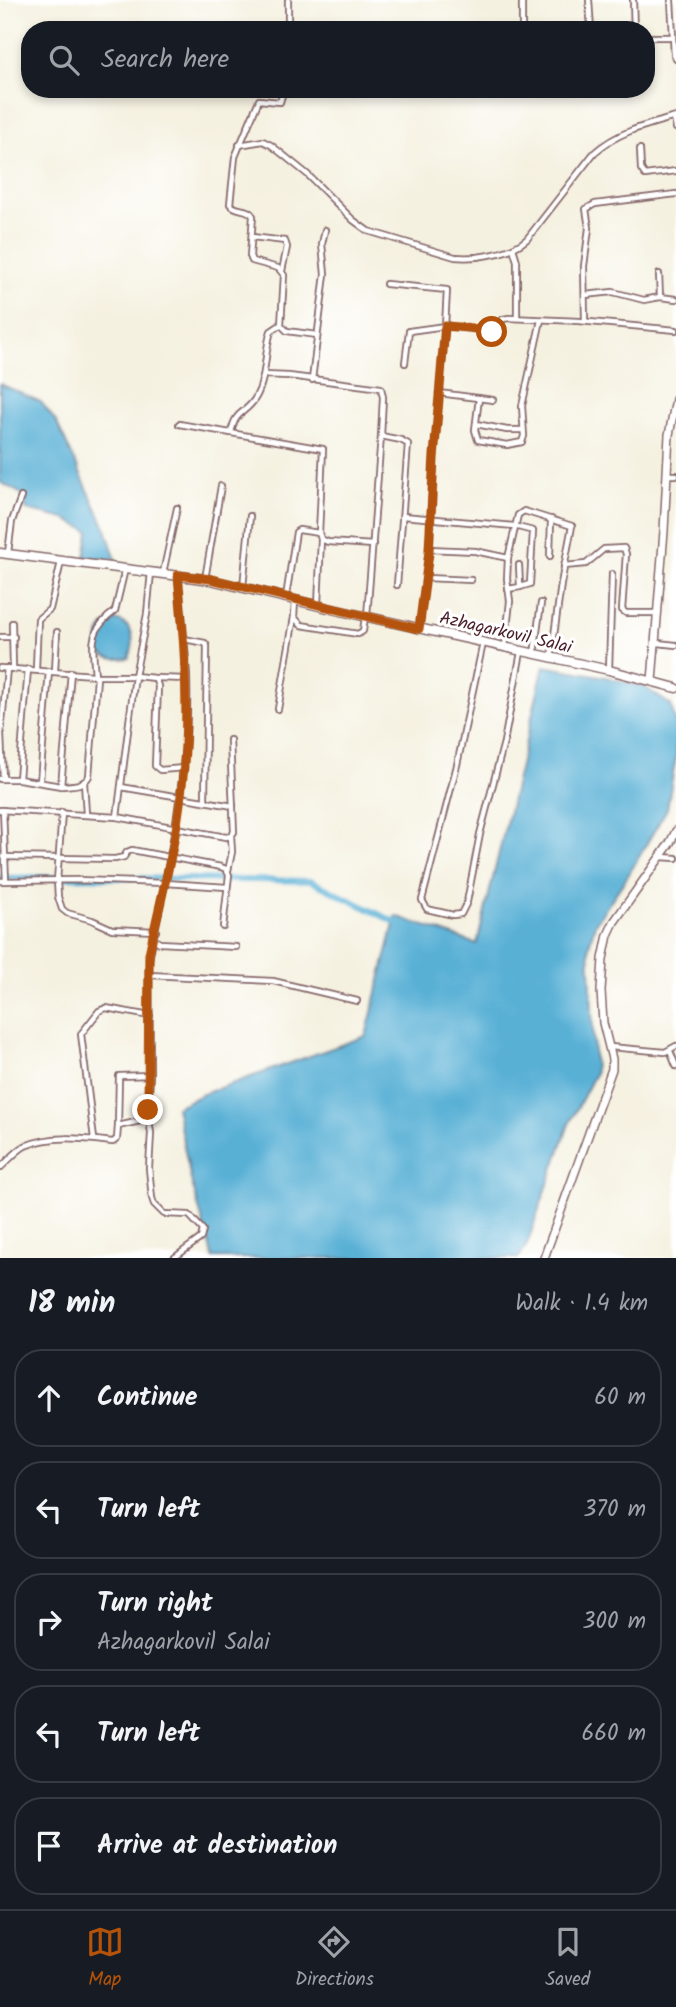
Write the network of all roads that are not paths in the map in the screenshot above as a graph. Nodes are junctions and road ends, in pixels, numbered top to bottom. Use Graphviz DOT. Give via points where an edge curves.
graph roads {
  1 [pos="288,0"];
  2 [pos="522,0"];
  3 [pos="589,0"];
  4 [pos="633,0"];
  5 [pos="671,0"];
  6 [pos="288,21"];
  7 [pos="522,21"];
  8 [pos="590,21"];
  9 [pos="634,21"];
  10 [pos="655,37"];
  11 [pos="673,37"];
  12 [pos="676,59"];
  13 [pos="281,98"];
  14 [pos="675,117"];
  15 [pos="676,128"];
  16 [pos="240,143"];
  17 [pos="640,149"];
  18 [pos="676,172"];
  19 [pos="676,194"];
  20 [pos="325,230"];
  21 [pos="252,237"];
  22 [pos="513,248"];
  23 [pos="282,271"];
  24 [pos="659,274"];
  25 [pos="386,284"];
  26 [pos="585,295"];
  27 [pos="660,297"];
  28 [pos="676,299"];
  29 [pos="517,318"];
  30 [pos="541,320"];
  31 [pos="584,321"];
  32 [pos="281,325"];
  33 [pos="445,326"];
  34 [pos="676,330"];
  35 [pos="317,335"];
  36 [pos="405,363"];
  37 [pos="264,375"];
  38 [pos="312,380"];
  39 [pos="439,393"];
  40 [pos="479,398"];
  41 [pos="676,399"];
  42 [pos="493,400"];
  43 [pos="674,412"];
  44 [pos="179,424"];
  45 [pos="476,424"];
  46 [pos="523,430"];
  47 [pos="231,433"];
  48 [pos="382,436"];
  49 [pos="667,475"];
  50 [pos="676,475"];
  51 [pos="221,486"];
  52 [pos="21,497"];
  53 [pos="177,508"];
  54 [pos="250,516"];
  55 [pos="403,516"];
  56 [pos="430,518"];
  57 [pos="551,519"];
  58 [pos="514,526"];
  59 [pos="320,536"];
  60 [pos="373,545"];
  61 [pos="429,549"];
  62 [pos="4,554"];
  63 [pos="550,556"];
  64 [pos="508,558"];
  65 [pos="61,562"];
  66 [pos="519,565"];
  67 [pos="564,566"];
  68 [pos="125,569"];
  69 [pos="151,572"];
  70 [pos="163,573"];
  71 [pos="612,574"];
  72 [pos="178,575"];
  73 [pos="426,578"];
  74 [pos="205,579"];
  75 [pos="471,580"];
  76 [pos="397,585"];
  77 [pos="243,587"];
  78 [pos="520,587"];
  79 [pos="508,589"];
  80 [pos="286,598"];
  81 [pos="295,600"];
  82 [pos="541,603"];
  83 [pos="318,606"];
  84 [pos="659,613"];
  85 [pos="294,617"];
  86 [pos="366,617"];
  87 [pos="12,623"];
  88 [pos="419,629"];
  89 [pos="57,632"];
  90 [pos="0,637"];
  91 [pos="14,638"];
  92 [pos="184,639"];
  93 [pos="483,643"];
  94 [pos="657,643"];
  95 [pos="676,645"];
  96 [pos="505,648"];
  97 [pos="521,652"];
  98 [pos="534,655"];
  99 [pos="551,659"];
  100 [pos="0,668"];
  101 [pos="10,668"];
  102 [pos="28,669"];
  103 [pos="36,670"];
  104 [pos="609,670"];
  105 [pos="52,671"];
  106 [pos="71,672"];
  107 [pos="95,676"];
  108 [pos="135,676"];
  109 [pos="155,678"];
  110 [pos="187,679"];
  111 [pos="652,681"];
  112 [pos="675,688"];
  113 [pos="278,709"];
  114 [pos="230,740"];
  115 [pos="184,768"];
  116 [pos="2,779"];
  117 [pos="19,779"];
  118 [pos="40,782"];
  119 [pos="84,782"];
  120 [pos="61,786"];
  121 [pos="121,786"];
  122 [pos="181,797"];
  123 [pos="205,801"];
  124 [pos="233,806"];
  125 [pos="1,810"];
  126 [pos="62,812"];
  127 [pos="86,814"];
  128 [pos="117,817"];
  129 [pos="176,828"];
  130 [pos="676,831"];
  131 [pos="231,836"];
  132 [pos="4,857"];
  133 [pos="170,857"];
  134 [pos="661,857"];
  135 [pos="57,858"];
  136 [pos="676,858"];
  137 [pos="228,873"];
  138 [pos="57,878"];
  139 [pos="4,879"];
  140 [pos="166,880"];
  141 [pos="227,885"];
  142 [pos="223,927"];
  143 [pos="156,931"];
  144 [pos="153,939"];
  145 [pos="236,947"];
  146 [pos="149,975"];
  147 [pos="357,1001"];
  148 [pos="150,1016"];
  149 [pos="676,1046"];
  150 [pos="609,1047"];
  151 [pos="670,1051"];
  152 [pos="676,1066"];
  153 [pos="150,1075"];
  154 [pos="149,1119"];
  155 [pos="118,1126"];
  156 [pos="94,1139"];
  157 [pos="0,1168"];
  158 [pos="174,1258"];
  159 [pos="544,1258"];
  1 -- 6 [label="street"];
  2 -- 7 [label="street"];
  3 -- 8 [label="street"];
  4 -- 9 [label="street"];
  5 -- 11 [label="street"];
  10 -- 11 [label="street"];
  11 -- 12 [label="street"];
  13 -- 16 [label="street" via="279,102 258,100"];
  14 -- 15 [label="street"];
  14 -- 22 [label="street" via="605,143 527,239"];
  16 -- 21 [label="street" via="230,204 252,213"];
  16 -- 22 [label="street" via="271,145 368,230 455,257"];
  17 -- 18 [label="street" via="645,175"];
  19 -- 26 [label="street" via="587,207"];
  20 -- 35 [label="street"];
  21 -- 23 [label="street" via="252,261"];
  21 -- 23 [label="street" via="285,241"];
  22 -- 29 [label="street"];
  23 -- 32 [label="street"];
  24 -- 27 [label="street"];
  25 -- 33 [label="street" via="447,290"];
  26 -- 27 [label="street" via="613,292 644,300"];
  26 -- 31 [label="street"];
  27 -- 28 [label="street"];
  29 -- 30 [label="street"];
  29 -- 33 [label="street" via="503,319 492,332"];
  30 -- 31 [label="street"];
  30 -- 46 [label="street" via="522,406"];
  31 -- 34 [label="street"];
  32 -- 35 [label="street" via="287,331"];
  32 -- 37 [label="street" via="271,331"];
  33 -- 36 [label="street" via="409,331"];
  33 -- 39 [label="street"];
  35 -- 38 [label="street"];
  37 -- 38 [label="street"];
  37 -- 47 [label="street" via="256,397 234,419"];
  38 -- 48 [label="street" via="381,388"];
  39 -- 40 [label="street"];
  39 -- 56 [label="street"];
  40 -- 42 [label="street"];
  40 -- 45 [label="street"];
  41 -- 43 [label="main road"];
  43 -- 49 [label="main road"];
  44 -- 47 [label="street"];
  45 -- 46 [label="street"];
  45 -- 46 [label="street" via="478,440 507,445 522,442"];
  47 -- 59 [label="street" via="323,449"];
  48 -- 55 [label="street" via="408,444"];
  48 -- 60 [label="street"];
  49 -- 50 [label="street"];
  49 -- 84 [label="main road"];
  51 -- 74 [label="street"];
  52 -- 62 [label="street"];
  53 -- 70 [label="street"];
  54 -- 77 [label="street"];
  55 -- 56 [label="street"];
  55 -- 76 [label="street"];
  56 -- 58 [label="street"];
  56 -- 61 [label="street"];
  57 -- 58 [label="street" via="522,511"];
  57 -- 63 [label="street"];
  57 -- 67 [label="street" via="572,526"];
  58 -- 64 [label="street"];
  58 -- 78 [label="street" via="533,533 530,584"];
  59 -- 60 [label="street" via="328,542"];
  59 -- 80 [label="street" via="296,532"];
  59 -- 83 [label="street"];
  60 -- 86 [label="street"];
  61 -- 64 [label="street"];
  61 -- 73 [label="street"];
  62 -- 65 [label="main road, Azhagarkovil Salai"];
  64 -- 79 [label="street"];
  65 -- 68 [label="main road, Azhagarkovil Salai"];
  65 -- 103 [label="street" via="50,609 38,619"];
  66 -- 78 [label="street"];
  67 -- 84 [label="street" via="586,564 604,549 624,548 622,610"];
  67 -- 99 [label="street"];
  68 -- 69 [label="main road, Azhagarkovil Salai"];
  68 -- 107 [label="street" via="115,611 93,636"];
  69 -- 70 [label="main road, Azhagarkovil Salai"];
  69 -- 108 [label="street"];
  70 -- 72 [label="main road, Azhagarkovil Salai"];
  71 -- 104 [label="street"];
  72 -- 74 [label="main road, Azhagarkovil Salai"];
  72 -- 92 [label="street"];
  73 -- 75 [label="street"];
  73 -- 88 [label="street"];
  74 -- 77 [label="main road, Azhagarkovil Salai"];
  77 -- 80 [label="main road, Azhagarkovil Salai"];
  78 -- 79 [label="street"];
  79 -- 96 [label="street"];
  80 -- 81 [label="main road, Azhagarkovil Salai"];
  81 -- 83 [label="main road, Azhagarkovil Salai"];
  81 -- 85 [label="street"];
  82 -- 98 [label="street"];
  83 -- 86 [label="main road, Azhagarkovil Salai"];
  84 -- 94 [label="main road"];
  85 -- 86 [label="street" via="301,625 358,634"];
  85 -- 113 [label="street"];
  86 -- 88 [label="main road, Azhagarkovil Salai"];
  87 -- 91 [label="street"];
  88 -- 93 [label="main road, Azhagarkovil Salai"];
  89 -- 105 [label="street"];
  90 -- 91 [label="street"];
  91 -- 101 [label="street"];
  92 -- 110 [label="street"];
  92 -- 123 [label="street" via="207,646"];
  93 -- 96 [label="main road, Azhagarkovil Salai"];
  93 -- 97 [label="street" via="422,900 427,909 461,914 467,902"];
  94 -- 95 [label="street"];
  94 -- 111 [label="main road"];
  96 -- 97 [label="main road, Azhagarkovil Salai"];
  97 -- 98 [label="main road, Azhagarkovil Salai"];
  98 -- 99 [label="main road, Azhagarkovil Salai"];
  99 -- 104 [label="main road, Azhagarkovil Salai"];
  100 -- 101 [label="street"];
  101 -- 102 [label="street"];
  101 -- 116 [label="street" via="1,734"];
  102 -- 103 [label="street"];
  102 -- 117 [label="street"];
  103 -- 105 [label="street"];
  104 -- 111 [label="main road, Azhagarkovil Salai"];
  105 -- 106 [label="street"];
  105 -- 118 [label="street"];
  106 -- 107 [label="street"];
  106 -- 120 [label="street"];
  107 -- 108 [label="street"];
  107 -- 119 [label="street" via="89,776"];
  108 -- 109 [label="street"];
  108 -- 121 [label="street"];
  109 -- 110 [label="street"];
  109 -- 115 [label="street" via="155,766 160,770"];
  110 -- 115 [label="street"];
  111 -- 112 [label="main road, Azhagarkovil Salai"];
  114 -- 124 [label="street"];
  115 -- 122 [label="street"];
  116 -- 117 [label="street"];
  117 -- 118 [label="street"];
  118 -- 120 [label="street"];
  119 -- 120 [label="street"];
  119 -- 127 [label="street"];
  121 -- 122 [label="street"];
  121 -- 128 [label="street"];
  122 -- 123 [label="street"];
  122 -- 129 [label="street"];
  123 -- 124 [label="street"];
  124 -- 131 [label="street"];
  125 -- 126 [label="street"];
  125 -- 132 [label="street"];
  126 -- 127 [label="street"];
  126 -- 135 [label="street"];
  127 -- 128 [label="street"];
  128 -- 129 [label="street"];
  129 -- 131 [label="street"];
  129 -- 133 [label="street"];
  130 -- 134 [label="main road"];
  131 -- 137 [label="street"];
  132 -- 135 [label="street"];
  132 -- 139 [label="street"];
  133 -- 135 [label="street" via="132,850 120,858"];
  133 -- 137 [label="street" via="221,867"];
  133 -- 140 [label="street"];
  134 -- 136 [label="street"];
  134 -- 150 [label="main road" via="608,935 601,991"];
  135 -- 138 [label="street"];
  137 -- 141 [label="street"];
  138 -- 139 [label="street"];
  138 -- 140 [label="street"];
  138 -- 143 [label="street" via="59,903 67,913 112,929"];
  140 -- 141 [label="street"];
  140 -- 143 [label="street"];
  141 -- 142 [label="street"];
  143 -- 144 [label="street"];
  144 -- 145 [label="street"];
  144 -- 146 [label="street"];
  146 -- 147 [label="street" via="263,980"];
  146 -- 148 [label="street"];
  148 -- 153 [label="street"];
  148 -- 156 [label="street" via="106,1008 82,1034"];
  149 -- 151 [label="street"];
  150 -- 151 [label="street"];
  150 -- 159 [label="main road" via="610,1077"];
  151 -- 152 [label="street"];
  153 -- 154 [label="street"];
  153 -- 155 [label="street" via="119,1076"];
  154 -- 155 [label="street"];
  154 -- 158 [label="street" via="155,1204 164,1214 189,1215 203,1230 201,1238"];
  155 -- 156 [label="street" via="116,1141"];
  156 -- 157 [label="street" via="64,1138 29,1145"];
}
